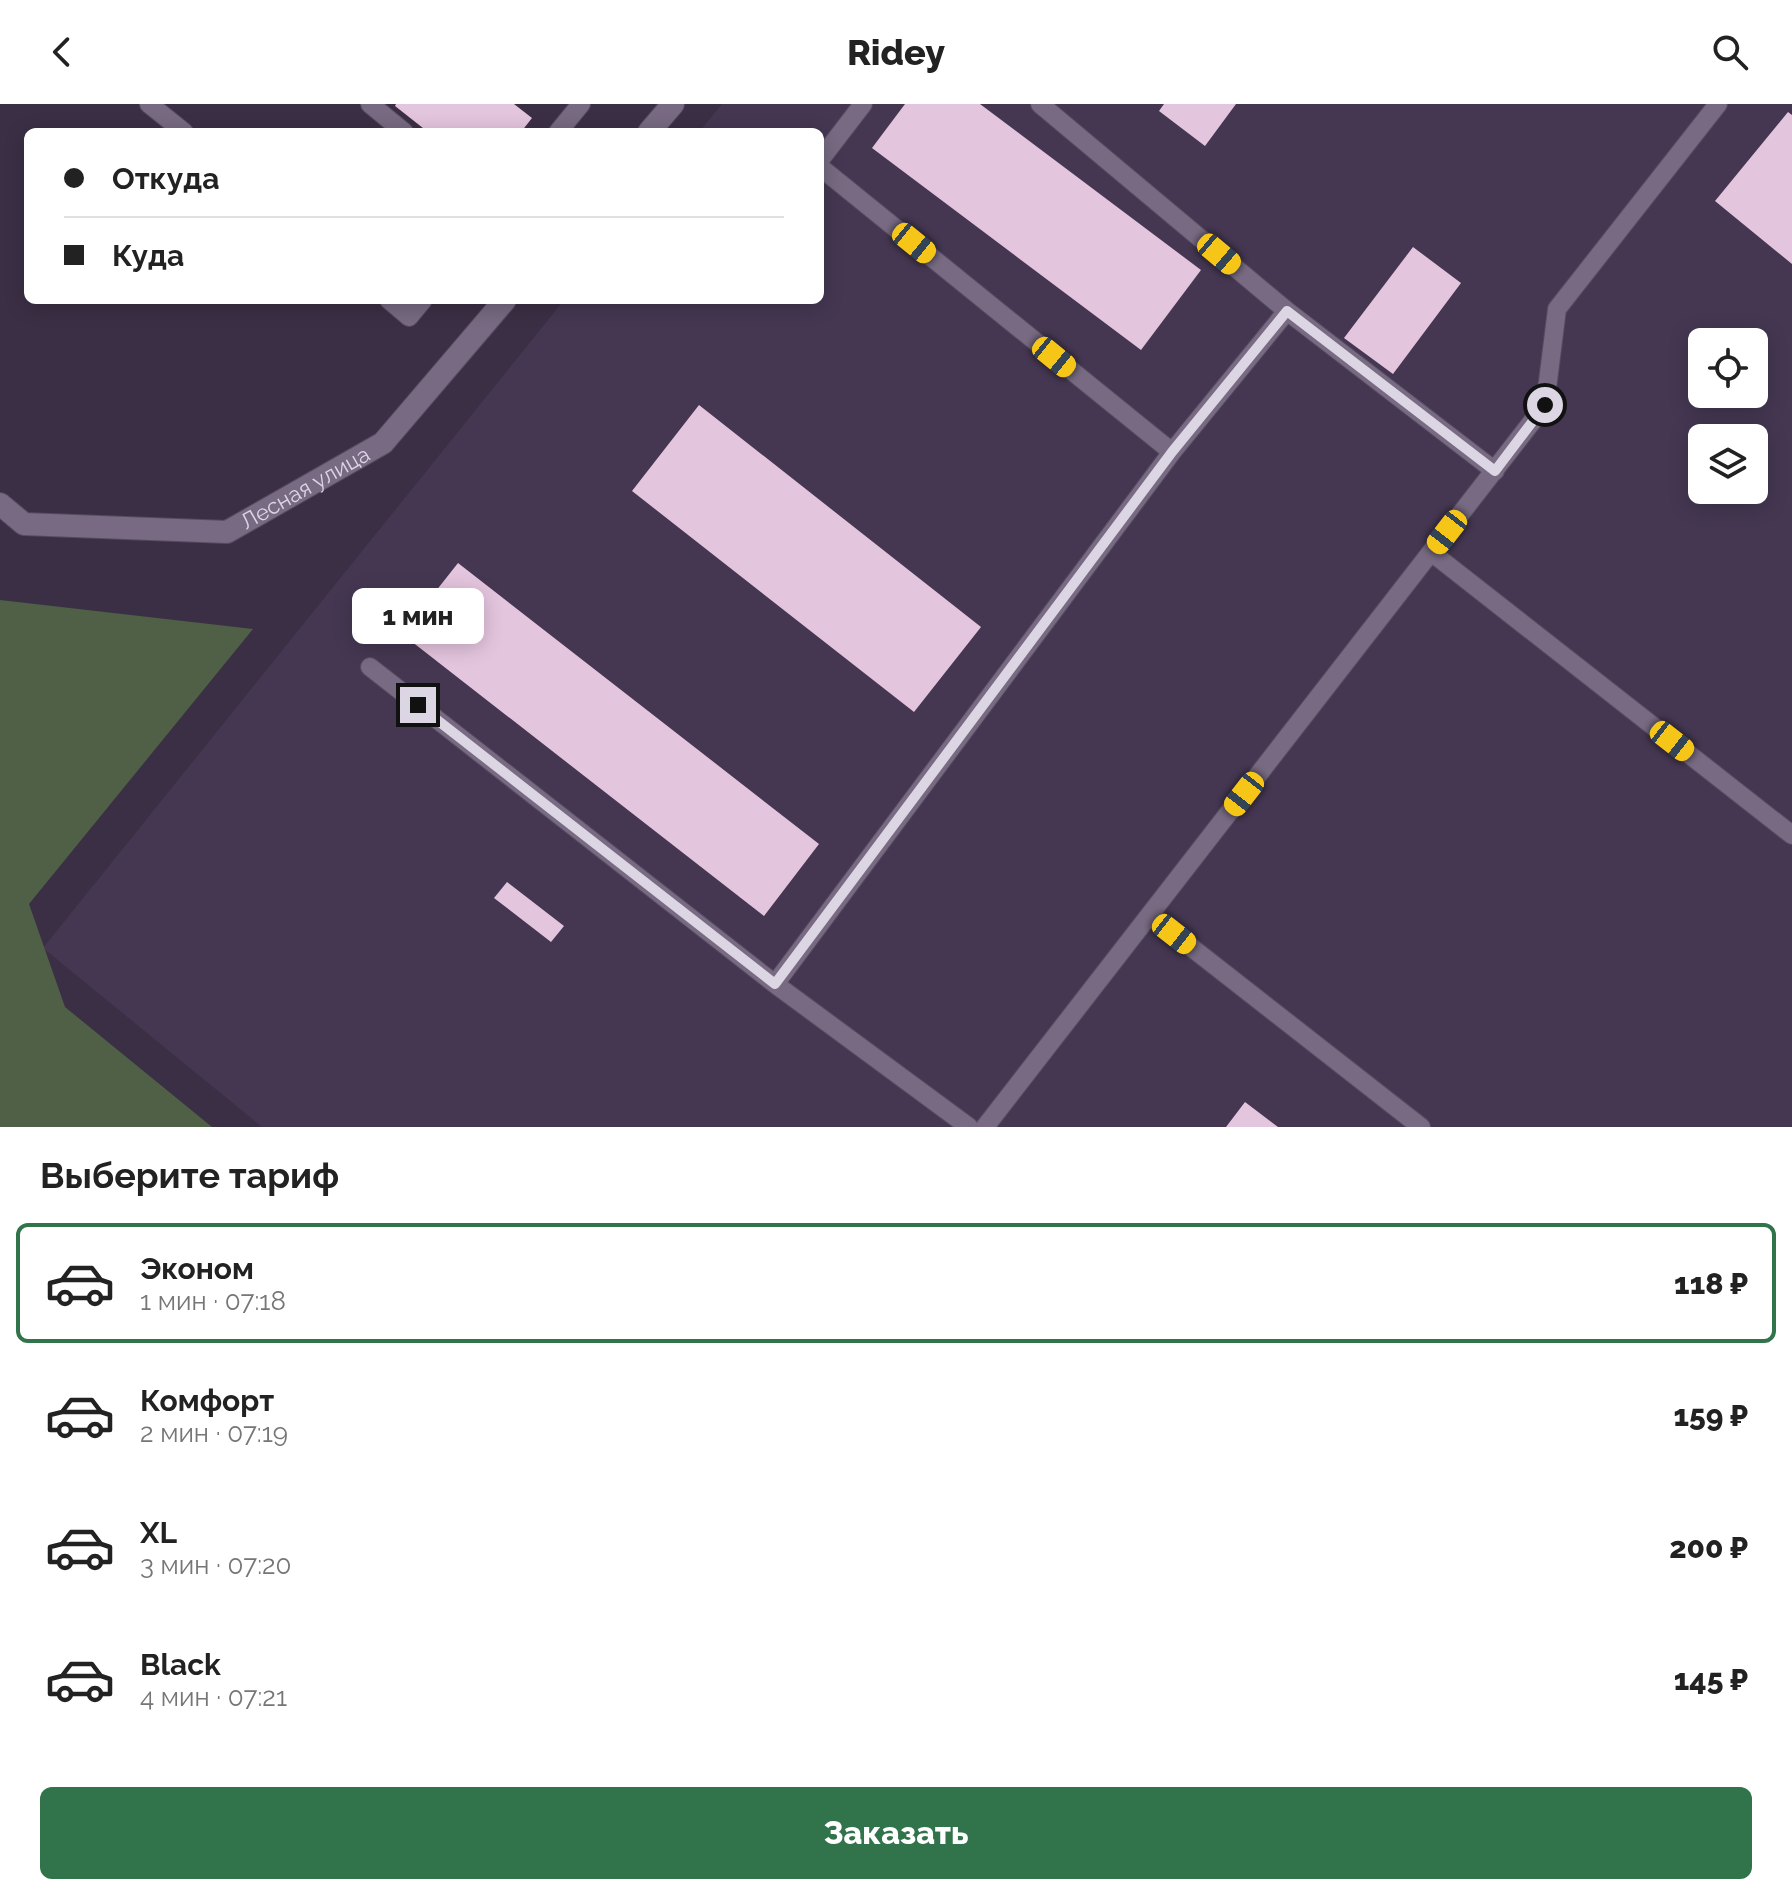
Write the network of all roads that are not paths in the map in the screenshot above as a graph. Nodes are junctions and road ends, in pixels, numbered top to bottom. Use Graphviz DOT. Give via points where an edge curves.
graph roads {
  1 [pos="149,104"];
  2 [pos="370,104"];
  3 [pos="581,104"];
  4 [pos="673,104"];
  5 [pos="863,104"];
  6 [pos="1040,104"];
  7 [pos="1718,104"];
  8 [pos="179,128"];
  9 [pos="399,128"];
  10 [pos="561,128"];
  11 [pos="652,128"];
  12 [pos="824,155"];
  13 [pos="824,170"];
  14 [pos="394,304"];
  15 [pos="420,304"];
  16 [pos="502,304"];
  17 [pos="1287,311"];
  18 [pos="1172,452"];
  19 [pos="1495,471"];
  20 [pos="0,504"];
  21 [pos="1431,552"];
  22 [pos="370,667"];
  23 [pos="1792,835"];
  24 [pos="1150,915"];
  25 [pos="775,984"];
  26 [pos="969,1127"];
  27 [pos="985,1127"];
  28 [pos="1421,1127"];
  1 -- 8 [label="lane"];
  2 -- 9 [label="lane"];
  3 -- 10 [label="lane"];
  4 -- 11 [label="street"];
  5 -- 12 [label="lane"];
  6 -- 17 [label="lane"];
  7 -- 19 [label="lane" via="1557,309 1545,405"];
  13 -- 18 [label="lane"];
  14 -- 15 [label="lane" via="409,317"];
  16 -- 20 [label="street, Лесная улица" via="383,443 227,532 24,524"];
  17 -- 18 [label="lane"];
  17 -- 19 [label="lane"];
  18 -- 25 [label="lane"];
  19 -- 21 [label="lane"];
  21 -- 23 [label="lane"];
  21 -- 24 [label="lane"];
  22 -- 25 [label="lane"];
  24 -- 27 [label="lane"];
  24 -- 28 [label="lane"];
  25 -- 26 [label="lane"];
}
